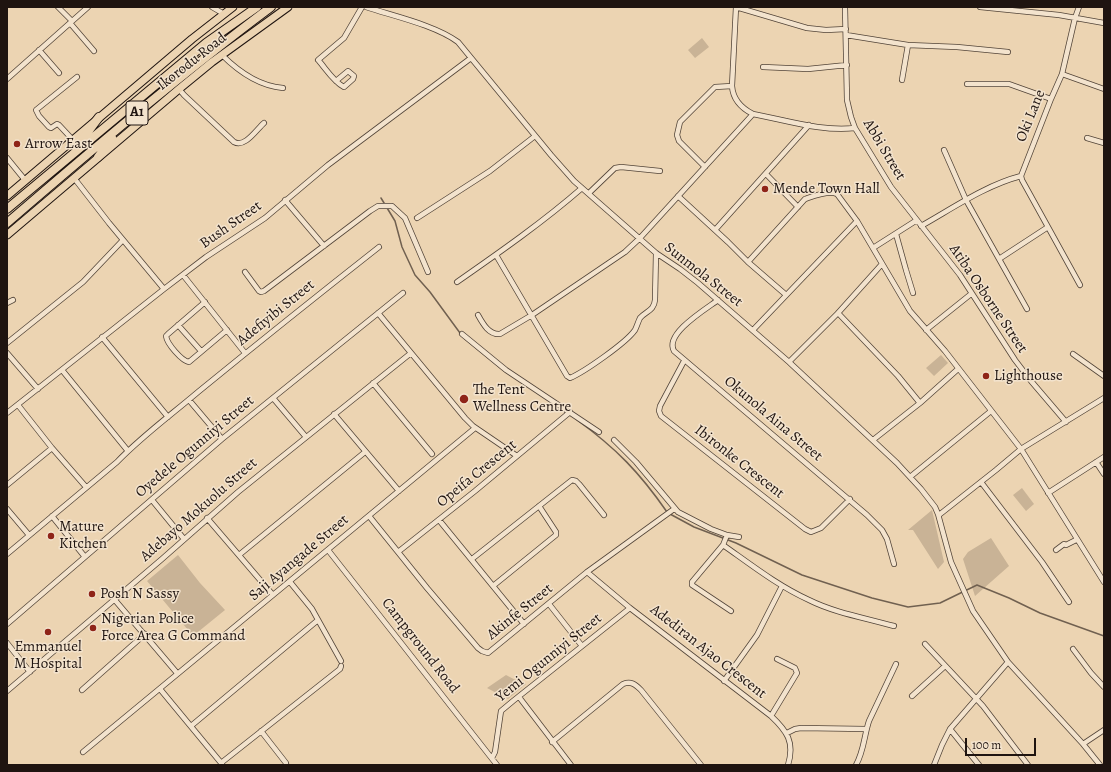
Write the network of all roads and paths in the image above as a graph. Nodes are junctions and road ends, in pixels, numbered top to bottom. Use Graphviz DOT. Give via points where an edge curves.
graph roads {
  1 [pos="58,7"];
  2 [pos="88,7"];
  3 [pos="212,7"];
  4 [pos="233,7"];
  5 [pos="257,7"];
  6 [pos="271,7"];
  7 [pos="288,7"];
  8 [pos="362,7"];
  9 [pos="366,7"];
  10 [pos="736,7"];
  11 [pos="845,7"];
  12 [pos="980,7"];
  13 [pos="1080,7"];
  14 [pos="1031,9"];
  15 [pos="224,14"];
  16 [pos="1075,18"];
  17 [pos="71,22"];
  18 [pos="1104,23"];
  19 [pos="846,28"];
  20 [pos="846,35"];
  21 [pos="908,45"];
  22 [pos="39,50"];
  23 [pos="94,51"];
  24 [pos="1008,52"];
  25 [pos="222,55"];
  26 [pos="470,58"];
  27 [pos="846,65"];
  28 [pos="763,67"];
  29 [pos="59,73"];
  30 [pos="1062,74"];
  31 [pos="77,77"];
  32 [pos="7,79"];
  33 [pos="902,80"];
  34 [pos="336,81"];
  35 [pos="967,84"];
  36 [pos="732,86"];
  37 [pos="283,88"];
  38 [pos="179,89"];
  39 [pos="1104,89"];
  40 [pos="1051,99"];
  41 [pos="753,114"];
  42 [pos="99,117"];
  43 [pos="264,123"];
  44 [pos="809,125"];
  45 [pos="855,128"];
  46 [pos="118,129"];
  47 [pos="535,136"];
  48 [pos="1087,138"];
  49 [pos="73,140"];
  50 [pos="1104,143"];
  51 [pos="944,150"];
  52 [pos="70,157"];
  53 [pos="98,157"];
  54 [pos="7,158"];
  55 [pos="705,167"];
  56 [pos="660,171"];
  57 [pos="766,174"];
  58 [pos="1022,176"];
  59 [pos="74,178"];
  60 [pos="25,180"];
  61 [pos="582,188"];
  62 [pos="589,194"];
  63 [pos="7,196"];
  64 [pos="678,196"];
  65 [pos="285,200"];
  66 [pos="966,200"];
  67 [pos="798,207"];
  68 [pos="7,209"];
  69 [pos="417,218"];
  70 [pos="917,220"];
  71 [pos="857,221"];
  72 [pos="7,223"];
  73 [pos="921,226"];
  74 [pos="1048,227"];
  75 [pos="715,230"];
  76 [pos="896,234"];
  77 [pos="7,235"];
  78 [pos="640,238"];
  79 [pos="123,240"];
  80 [pos="324,246"];
  81 [pos="379,247"];
  82 [pos="873,248"];
  83 [pos="656,253"];
  84 [pos="496,255"];
  85 [pos="999,259"];
  86 [pos="748,262"];
  87 [pos="882,264"];
  88 [pos="245,272"];
  89 [pos="428,272"];
  90 [pos="183,275"];
  91 [pos="457,282"];
  92 [pos="1080,285"];
  93 [pos="164,289"];
  94 [pos="403,293"];
  95 [pos="913,293"];
  96 [pos="785,294"];
  97 [pos="971,294"];
  98 [pos="13,300"];
  99 [pos="718,300"];
  100 [pos="205,302"];
  101 [pos="7,303"];
  102 [pos="1027,309"];
  103 [pos="378,312"];
  104 [pos="838,313"];
  105 [pos="478,315"];
  106 [pos="532,315"];
  107 [pos="178,325"];
  108 [pos="227,330"];
  109 [pos="752,330"];
  110 [pos="926,330"];
  111 [pos="462,334"];
  112 [pos="102,338"];
  113 [pos="7,343"];
  114 [pos="201,351"];
  115 [pos="7,353"];
  116 [pos="245,353"];
  117 [pos="411,353"];
  118 [pos="1073,354"];
  119 [pos="684,361"];
  120 [pos="789,362"];
  121 [pos="958,369"];
  122 [pos="62,370"];
  123 [pos="1104,376"];
  124 [pos="373,383"];
  125 [pos="38,389"];
  126 [pos="273,398"];
  127 [pos="1104,398"];
  128 [pos="189,400"];
  129 [pos="920,403"];
  130 [pos="18,405"];
  131 [pos="991,411"];
  132 [pos="7,413"];
  133 [pos="568,413"];
  134 [pos="334,414"];
  135 [pos="168,417"];
  136 [pos="1066,422"];
  137 [pos="475,428"];
  138 [pos="599,432"];
  139 [pos="306,437"];
  140 [pos="222,439"];
  141 [pos="614,440"];
  142 [pos="873,440"];
  143 [pos="52,448"];
  144 [pos="1021,450"];
  145 [pos="128,451"];
  146 [pos="365,452"];
  147 [pos="432,454"];
  148 [pos="517,456"];
  149 [pos="1104,457"];
  150 [pos="1096,462"];
  151 [pos="1104,474"];
  152 [pos="910,477"];
  153 [pos="981,482"];
  154 [pos="7,485"];
  155 [pos="86,487"];
  156 [pos="399,491"];
  157 [pos="1048,493"];
  158 [pos="850,499"];
  159 [pos="152,500"];
  160 [pos="539,506"];
  161 [pos="7,509"];
  162 [pos="671,512"];
  163 [pos="604,515"];
  164 [pos="939,515"];
  165 [pos="52,516"];
  166 [pos="369,516"];
  167 [pos="207,518"];
  168 [pos="439,520"];
  169 [pos="29,535"];
  170 [pos="726,537"];
  171 [pos="739,537"];
  172 [pos="184,539"];
  173 [pos="1076,540"];
  174 [pos="722,545"];
  175 [pos="328,550"];
  176 [pos="1056,550"];
  177 [pos="398,552"];
  178 [pos="7,554"];
  179 [pos="239,555"];
  180 [pos="85,557"];
  181 [pos="472,559"];
  182 [pos="894,564"];
  183 [pos="587,572"];
  184 [pos="290,582"];
  185 [pos="1104,582"];
  186 [pos="493,586"];
  187 [pos="782,586"];
  188 [pos="273,595"];
  189 [pos="114,599"];
  190 [pos="1069,602"];
  191 [pos="549,604"];
  192 [pos="630,608"];
  193 [pos="731,611"];
  194 [pos="318,620"];
  195 [pos="7,624"];
  196 [pos="524,624"];
  197 [pos="894,626"];
  198 [pos="145,634"];
  199 [pos="7,643"];
  200 [pos="925,644"];
  201 [pos="582,646"];
  202 [pos="1073,649"];
  203 [pos="777,659"];
  204 [pos="1008,662"];
  205 [pos="896,664"];
  206 [pos="946,666"];
  207 [pos="30,672"];
  208 [pos="177,673"];
  209 [pos="724,681"];
  210 [pos="1104,687"];
  211 [pos="160,688"];
  212 [pos="82,690"];
  213 [pos="7,691"];
  214 [pos="912,696"];
  215 [pos="519,697"];
  216 [pos="977,699"];
  217 [pos="771,716"];
  218 [pos="191,726"];
  219 [pos="866,729"];
  220 [pos="950,729"];
  221 [pos="1104,730"];
  222 [pos="261,732"];
  223 [pos="787,733"];
  224 [pos="552,742"];
  225 [pos="1083,744"];
  226 [pos="83,752"];
  227 [pos="492,758"];
  228 [pos="286,763"];
  229 [pos="222,764"];
  230 [pos="497,765"];
  231 [pos="572,765"];
  232 [pos="702,765"];
  233 [pos="788,765"];
  234 [pos="856,765"];
  235 [pos="934,765"];
  236 [pos="979,765"];
  237 [pos="1028,765"];
  238 [pos="1100,765"];
  1 -- 17 [label="street"];
  2 -- 17 [label="street"];
  3 -- 15 [label="street"];
  4 -- 15 [label="main road, Ikorodu Road"];
  5 -- 52 [label="highway, Ikorodu Road / A1" via="206,43"];
  6 -- 46 [label="highway, Ikorodu Road / A1"];
  7 -- 25 [label="main road, Ikorodu Road"];
  8 -- 34 [label="street" via="344,38 318,60"];
  9 -- 26 [label="street, Sunmola Street" via="451,37"];
  10 -- 19 [label="street" via="807,28"];
  10 -- 36 [label="street"];
  11 -- 19 [label="street, Abbi Street"];
  12 -- 14 [label="street"];
  13 -- 16 [label="street, Oki Lane"];
  14 -- 16 [label="street"];
  15 -- 42 [label="main road, Ikorodu Road"];
  16 -- 18 [label="street"];
  16 -- 30 [label="street, Oki Lane"];
  17 -- 22 [label="street"];
  17 -- 23 [label="street"];
  19 -- 20 [label="street, Abbi Street"];
  20 -- 21 [label="street"];
  20 -- 27 [label="street, Abbi Street"];
  21 -- 24 [label="street"];
  21 -- 33 [label="street"];
  22 -- 29 [label="street"];
  22 -- 32 [label="street"];
  25 -- 37 [label="street" via="257,81"];
  25 -- 38 [label="main road, Ikorodu Road"];
  26 -- 47 [label="street, Sunmola Street"];
  26 -- 65 [label="street, Bush Street"];
  27 -- 28 [label="street" via="808,69"];
  27 -- 45 [label="street, Abbi Street" via="847,100"];
  30 -- 39 [label="street"];
  30 -- 40 [label="street, Oki Lane"];
  31 -- 49 [label="street" via="36,110 49,127 59,125"];
  35 -- 40 [label="street" via="1009,84"];
  36 -- 41 [label="street" via="732,93 740,105"];
  36 -- 55 [label="street" via="715,87 680,122 677,135 679,141"];
  38 -- 43 [label="street" via="238,144 244,143"];
  38 -- 53 [label="main road, Ikorodu Road"];
  40 -- 58 [label="street, Oki Lane"];
  41 -- 44 [label="street"];
  41 -- 55 [label="street"];
  42 -- 49 [label="main road, Ikorodu Road"];
  42 -- 52 [label="highway"];
  44 -- 45 [label="street"];
  44 -- 57 [label="street"];
  45 -- 70 [label="street, Abbi Street" via="891,186"];
  46 -- 53 [label="highway"];
  46 -- 72 [label="highway, Ikorodu Road / A1"];
  47 -- 61 [label="street, Sunmola Street"];
  47 -- 69 [label="street" via="490,171"];
  48 -- 50 [label="street"];
  49 -- 60 [label="main road, Ikorodu Road"];
  51 -- 66 [label="street"];
  52 -- 68 [label="highway, Ikorodu Road / A1"];
  53 -- 59 [label="main road, Ikorodu Road"];
  54 -- 60 [label="street"];
  55 -- 64 [label="street"];
  56 -- 62 [label="street" via="615,168"];
  57 -- 67 [label="street"];
  57 -- 75 [label="street"];
  58 -- 66 [label="street" via="1007,180"];
  58 -- 74 [label="street"];
  59 -- 77 [label="main road, Ikorodu Road"];
  59 -- 79 [label="street"];
  60 -- 63 [label="main road, Ikorodu Road"];
  61 -- 62 [label="street, Sunmola Street"];
  61 -- 84 [label="street"];
  62 -- 78 [label="street, Sunmola Street"];
  64 -- 75 [label="street"];
  64 -- 78 [label="street"];
  65 -- 80 [label="street"];
  65 -- 90 [label="street, Bush Street" via="255,225"];
  66 -- 73 [label="street"];
  66 -- 85 [label="street"];
  67 -- 71 [label="street" via="811,197 834,192"];
  67 -- 86 [label="street"];
  70 -- 73 [label="street, Abbi Street"];
  70 -- 76 [label="street"];
  71 -- 82 [label="street"];
  71 -- 96 [label="street"];
  73 -- 97 [label="street, Atiba Osborne Street" via="960,275"];
  74 -- 85 [label="street"];
  74 -- 92 [label="street"];
  75 -- 86 [label="street"];
  76 -- 82 [label="street"];
  76 -- 95 [label="street"];
  78 -- 83 [label="street, Sunmola Street"];
  78 -- 106 [label="street" via="625,252"];
  79 -- 93 [label="street"];
  79 -- 113 [label="street" via="83,282"];
  80 -- 88 [label="street" via="261,292"];
  80 -- 89 [label="street" via="378,206 392,206 405,218"];
  81 -- 116 [label="street, Adefiyibi Street"];
  82 -- 87 [label="street"];
  83 -- 99 [label="street, Sunmola Street"];
  83 -- 106 [label="street" via="654,306 641,318 635,330 626,339 571,378 568,378"];
  84 -- 91 [label="street"];
  84 -- 106 [label="street"];
  85 -- 102 [label="street"];
  86 -- 96 [label="street"];
  87 -- 104 [label="street"];
  87 -- 110 [label="street" via="910,311"];
  90 -- 93 [label="street, Bush Street"];
  90 -- 100 [label="street"];
  93 -- 112 [label="street, Bush Street"];
  94 -- 103 [label="street, Oyedele Ogunniyi Street"];
  96 -- 109 [label="street"];
  97 -- 110 [label="street"];
  97 -- 136 [label="street, Atiba Osborne Street" via="1015,360"];
  98 -- 101 [label="street"];
  99 -- 109 [label="street, Sunmola Street"];
  99 -- 119 [label="street, Okunola Aina Street" via="690,320 673,337 672,348"];
  100 -- 107 [label="street"];
  100 -- 108 [label="street"];
  103 -- 117 [label="street"];
  103 -- 126 [label="street, Oyedele Ogunniyi Street"];
  104 -- 120 [label="street"];
  104 -- 129 [label="street"];
  105 -- 106 [label="street" via="482,323 496,334"];
  107 -- 114 [label="street"];
  107 -- 114 [label="street" via="166,336 168,343 186,362"];
  108 -- 114 [label="street"];
  108 -- 116 [label="street"];
  109 -- 120 [label="street, Sunmola Street"];
  110 -- 121 [label="street"];
  111 -- 133 [label="street" via="506,370"];
  112 -- 122 [label="street, Bush Street"];
  112 -- 135 [label="street"];
  115 -- 125 [label="street"];
  116 -- 128 [label="street, Adefiyibi Street"];
  117 -- 124 [label="street, Adebayo Mokuolu Street"];
  117 -- 137 [label="street"];
  118 -- 123 [label="street"];
  119 -- 158 [label="street, Okunola Aina Street"];
  119 -- 158 [label="street, Ibironke Crescent" via="660,406 661,416 804,529 811,532 821,528"];
  120 -- 142 [label="street, Sunmola Street"];
  121 -- 129 [label="street"];
  121 -- 131 [label="street"];
  122 -- 125 [label="street, Bush Street"];
  122 -- 145 [label="street"];
  124 -- 134 [label="street, Adebayo Mokuolu Street"];
  124 -- 147 [label="street"];
  125 -- 130 [label="street, Bush Street"];
  126 -- 139 [label="street"];
  126 -- 140 [label="street, Oyedele Ogunniyi Street"];
  127 -- 136 [label="street"];
  128 -- 135 [label="street, Adefiyibi Street"];
  128 -- 140 [label="street"];
  129 -- 142 [label="street"];
  130 -- 132 [label="street, Bush Street"];
  130 -- 143 [label="street"];
  131 -- 144 [label="street"];
  131 -- 152 [label="street"];
  133 -- 138 [label="street"];
  133 -- 148 [label="street, Opeifa Crescent"];
  134 -- 139 [label="street, Adebayo Mokuolu Street"];
  134 -- 146 [label="street"];
  135 -- 145 [label="street, Adefiyibi Street"];
  136 -- 144 [label="street"];
  137 -- 148 [label="street"];
  137 -- 156 [label="street, Saji Ayangade Street"];
  139 -- 167 [label="street, Adebayo Mokuolu Street"];
  140 -- 159 [label="street, Oyedele Ogunniyi Street"];
  141 -- 162 [label="street" via="636,462"];
  142 -- 152 [label="street, Sunmola Street"];
  143 -- 154 [label="street"];
  143 -- 155 [label="street"];
  144 -- 153 [label="street"];
  144 -- 157 [label="street"];
  145 -- 155 [label="street, Adefiyibi Street"];
  146 -- 156 [label="street"];
  146 -- 179 [label="street"];
  148 -- 168 [label="street, Opeifa Crescent"];
  149 -- 150 [label="street"];
  150 -- 151 [label="street"];
  150 -- 157 [label="street"];
  152 -- 164 [label="street, Sunmola Street"];
  153 -- 164 [label="street"];
  153 -- 190 [label="street"];
  155 -- 165 [label="street, Adefiyibi Street"];
  156 -- 166 [label="street, Saji Ayangade Street"];
  157 -- 173 [label="street"];
  158 -- 182 [label="street, Okunola Aina Street" via="882,530"];
  159 -- 172 [label="street"];
  159 -- 180 [label="street, Oyedele Ogunniyi Street"];
  160 -- 163 [label="street" via="572,480 579,484"];
  160 -- 181 [label="street"];
  160 -- 186 [label="street" via="556,534"];
  161 -- 169 [label="street"];
  162 -- 170 [label="street"];
  162 -- 183 [label="street, Akinfe Street"];
  164 -- 204 [label="street, Sunmola Street" via="952,562 973,611"];
  165 -- 169 [label="street, Adefiyibi Street"];
  165 -- 180 [label="street"];
  166 -- 175 [label="street, Saji Ayangade Street"];
  166 -- 177 [label="street, Akinfe Street"];
  167 -- 172 [label="street, Adebayo Mokuolu Street"];
  167 -- 179 [label="street"];
  168 -- 177 [label="street, Opeifa Crescent"];
  168 -- 181 [label="street"];
  169 -- 178 [label="street, Adefiyibi Street"];
  170 -- 171 [label="street"];
  170 -- 174 [label="street"];
  172 -- 189 [label="street, Adebayo Mokuolu Street"];
  173 -- 176 [label="street"];
  173 -- 185 [label="street"];
  174 -- 187 [label="street"];
  174 -- 193 [label="street" via="692,585"];
  175 -- 184 [label="street, Saji Ayangade Street"];
  175 -- 227 [label="street, Campground Road"];
  177 -- 196 [label="street, Akinfe Street" via="482,651 492,651"];
  179 -- 188 [label="street"];
  180 -- 195 [label="street, Oyedele Ogunniyi Street"];
  181 -- 186 [label="street"];
  183 -- 191 [label="street, Akinfe Street"];
  183 -- 192 [label="street, Adediran Ajao Crescent"];
  184 -- 188 [label="street, Saji Ayangade Street"];
  184 -- 194 [label="street"];
  186 -- 196 [label="street"];
  187 -- 197 [label="street" via="823,606"];
  187 -- 209 [label="street" via="757,635"];
  188 -- 208 [label="street, Saji Ayangade Street"];
  189 -- 198 [label="street"];
  189 -- 207 [label="street, Adebayo Mokuolu Street"];
  191 -- 196 [label="street, Akinfe Street"];
  191 -- 201 [label="street"];
  192 -- 201 [label="street, Yemi Ogunniyi Street"];
  192 -- 209 [label="street, Adediran Ajao Crescent"];
  194 -- 218 [label="street"];
  194 -- 222 [label="street" via="341,663 340,668"];
  198 -- 208 [label="street"];
  198 -- 212 [label="street"];
  199 -- 207 [label="street"];
  200 -- 206 [label="street"];
  201 -- 215 [label="street, Yemi Ogunniyi Street"];
  202 -- 210 [label="street"];
  203 -- 217 [label="street" via="795,668 797,673"];
  204 -- 216 [label="street"];
  204 -- 225 [label="street, Sunmola Street"];
  205 -- 219 [label="street"];
  206 -- 214 [label="street"];
  206 -- 216 [label="street"];
  207 -- 213 [label="street, Adebayo Mokuolu Street"];
  208 -- 211 [label="street, Saji Ayangade Street"];
  209 -- 217 [label="street, Adediran Ajao Crescent"];
  211 -- 218 [label="street"];
  211 -- 226 [label="street, Saji Ayangade Street"];
  215 -- 224 [label="street"];
  215 -- 227 [label="street, Yemi Ogunniyi Street" via="501,712"];
  216 -- 220 [label="street"];
  216 -- 237 [label="street"];
  217 -- 223 [label="street, Adediran Ajao Crescent"];
  218 -- 229 [label="street"];
  219 -- 223 [label="street" via="801,728"];
  219 -- 234 [label="street" via="864,744"];
  220 -- 235 [label="street"];
  220 -- 236 [label="street"];
  221 -- 225 [label="street"];
  222 -- 228 [label="street"];
  222 -- 229 [label="street"];
  223 -- 233 [label="street" via="791,746"];
  224 -- 231 [label="street"];
  224 -- 232 [label="street" via="623,684 630,683 641,690"];
  225 -- 238 [label="street, Sunmola Street"];
  227 -- 230 [label="street"];
}
